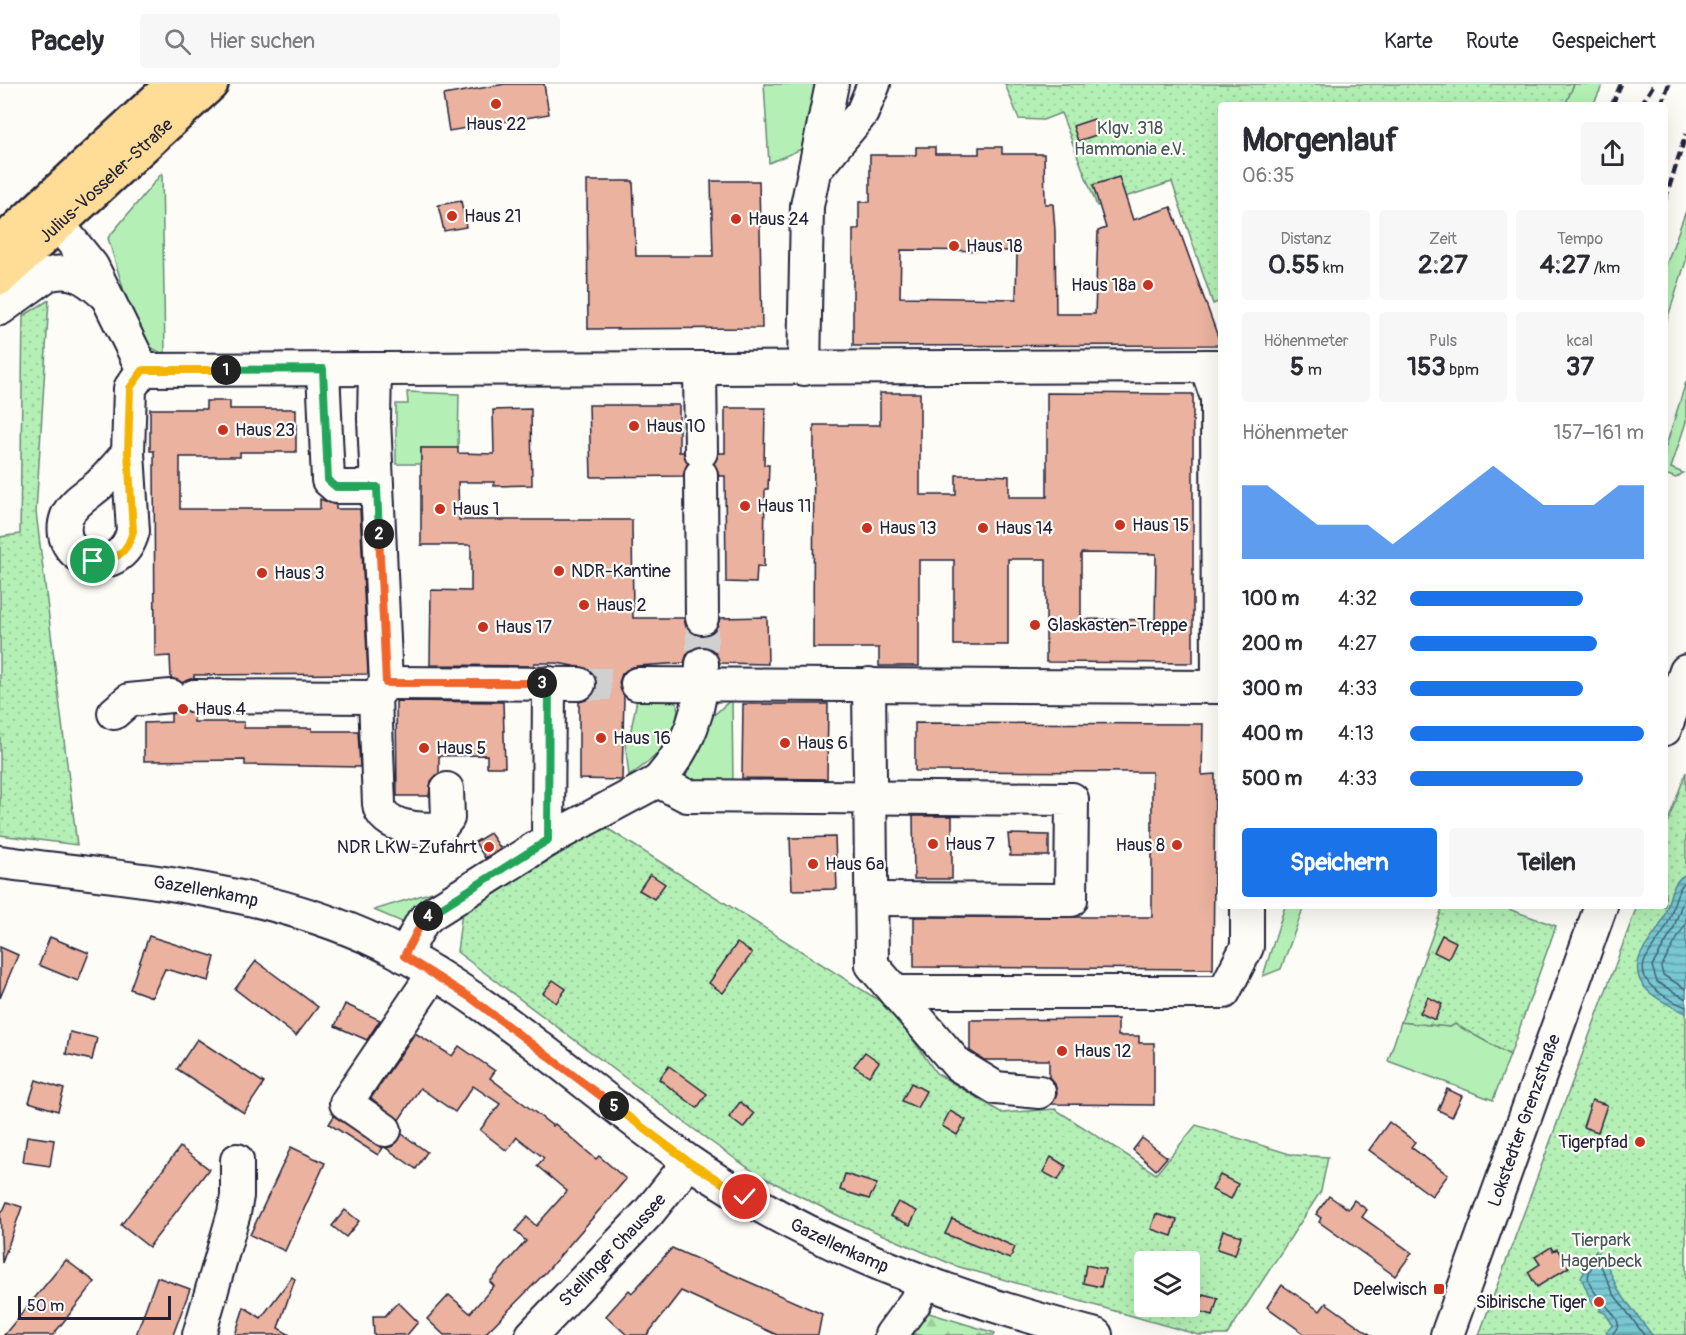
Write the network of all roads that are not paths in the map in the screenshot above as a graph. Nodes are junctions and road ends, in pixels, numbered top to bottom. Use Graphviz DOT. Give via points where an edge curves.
graph roads {
  1 [pos="173,84"];
  2 [pos="211,84"];
  3 [pos="832,84"];
  4 [pos="874,84"];
  5 [pos="814,172"];
  6 [pos="58,224"];
  7 [pos="0,244"];
  8 [pos="0,278"];
  9 [pos="106,296"];
  10 [pos="0,309"];
  11 [pos="1214,366"];
  12 [pos="700,368"];
  13 [pos="323,369"];
  14 [pos="375,369"];
  15 [pos="804,369"];
  16 [pos="143,370"];
  17 [pos="128,453"];
  18 [pos="377,487"];
  19 [pos="1218,494"];
  20 [pos="702,618"];
  21 [pos="1686,670"];
  22 [pos="702,673"];
  23 [pos="637,684"];
  24 [pos="869,684"];
  25 [pos="1218,686"];
  26 [pos="381,690"];
  27 [pos="114,713"];
  28 [pos="1668,721"];
  29 [pos="658,781"];
  30 [pos="447,789"];
  31 [pos="870,798"];
  32 [pos="537,848"];
  33 [pos="0,862"];
  34 [pos="872,899"];
  35 [pos="1247,909"];
  36 [pos="1600,909"];
  37 [pos="404,956"];
  38 [pos="434,973"];
  39 [pos="895,992"];
  40 [pos="1039,1092"];
  41 [pos="385,1130"];
  42 [pos="237,1160"];
  43 [pos="689,1162"];
  44 [pos="924,1283"];
  45 [pos="1017,1325"];
  46 [pos="199,1335"];
  47 [pos="532,1335"];
  48 [pos="891,1335"];
  49 [pos="1096,1335"];
  50 [pos="1447,1335"];
  1 -- 7 [label="main road, Julius-Vosseler-Straße"];
  2 -- 6 [label="main road, Julius-Vosseler-Straße"];
  3 -- 5 [label="street"];
  4 -- 5 [label="street" via="862,113"];
  5 -- 15 [label="street" via="807,206"];
  6 -- 8 [label="main road, Julius-Vosseler-Straße"];
  6 -- 9 [label="street" via="92,266"];
  9 -- 10 [label="street" via="88,279 73,272 54,272"];
  9 -- 16 [label="street"];
  11 -- 15 [label="street"];
  11 -- 19 [label="street"];
  12 -- 14 [label="street"];
  12 -- 15 [label="street"];
  12 -- 20 [label="street"];
  13 -- 14 [label="street"];
  13 -- 16 [label="street"];
  13 -- 18 [label="street" via="328,480 336,487"];
  14 -- 18 [label="street"];
  16 -- 17 [label="street" via="130,388"];
  18 -- 26 [label="street"];
  21 -- 28 [label="street"];
  22 -- 23 [label="street"];
  22 -- 24 [label="street"];
  22 -- 29 [label="street" via="690,735 677,760"];
  24 -- 25 [label="street"];
  24 -- 31 [label="street"];
  26 -- 27 [label="street" via="129,700"];
  26 -- 30 [label="street" via="382,816 393,823 441,827 448,818"];
  26 -- 32 [label="street" via="564,683"];
  29 -- 31 [label="street" via="687,796"];
  29 -- 32 [label="street"];
  31 -- 34 [label="street"];
  31 -- 34 [label="street" via="1072,799 1071,900"];
  32 -- 37 [label="street" via="431,914 422,922"];
  33 -- 37 [label="street, Gazellenkamp" via="225,893 284,906"];
  34 -- 39 [label="street" via="872,965"];
  35 -- 39 [label="street" via="1247,947 1224,992"];
  36 -- 50 [label="street, Lokstedter Grenzstraße"];
  37 -- 38 [label="street, Gazellenkamp"];
  38 -- 41 [label="street" via="346,1103"];
  38 -- 43 [label="street, Gazellenkamp"];
  39 -- 40 [label="street" via="958,1065 996,1089"];
  42 -- 46 [label="street" via="234,1213"];
  43 -- 44 [label="street, Gazellenkamp" via="776,1213"];
  43 -- 47 [label="street, Stellinger Chaussee" via="649,1212"];
  44 -- 45 [label="street, Gazellenkamp"];
  44 -- 48 [label="street"];
  45 -- 49 [label="street, Gazellenkamp"];
}
